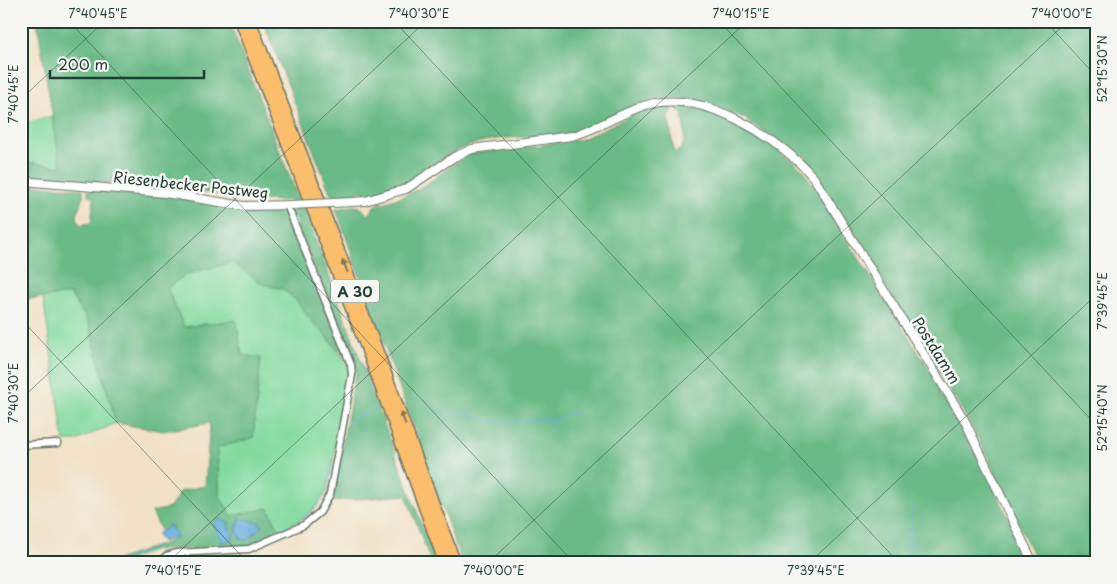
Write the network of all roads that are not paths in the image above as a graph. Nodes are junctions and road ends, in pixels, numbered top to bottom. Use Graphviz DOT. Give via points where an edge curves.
graph roads {
  1 [pos="240,21"];
  2 [pos="250,21"];
  3 [pos="801,162"];
  4 [pos="21,181"];
  5 [pos="289,205"];
  6 [pos="58,443"];
  7 [pos="21,445"];
  8 [pos="167,559"];
  9 [pos="445,563"];
  10 [pos="455,563"];
  11 [pos="1033,563"];
  1 -- 9 [label="highway, A 30"];
  10 -- 2 [label="highway, A 30, one-way" via="380,356"];
  3 -- 5 [label="street, Riesenbecker Postweg, bridge" via="723,113 672,101 645,105 572,136 472,149 406,189 365,201"];
  3 -- 11 [label="street, Postdamm" via="964,419"];
  4 -- 5 [label="street, Riesenbecker Postweg" via="165,192 244,206"];
  5 -- 8 [label="street" via="351,365 352,376 330,494 320,512 304,525 249,549 176,553"];
  6 -- 7 [label="street"];
}
